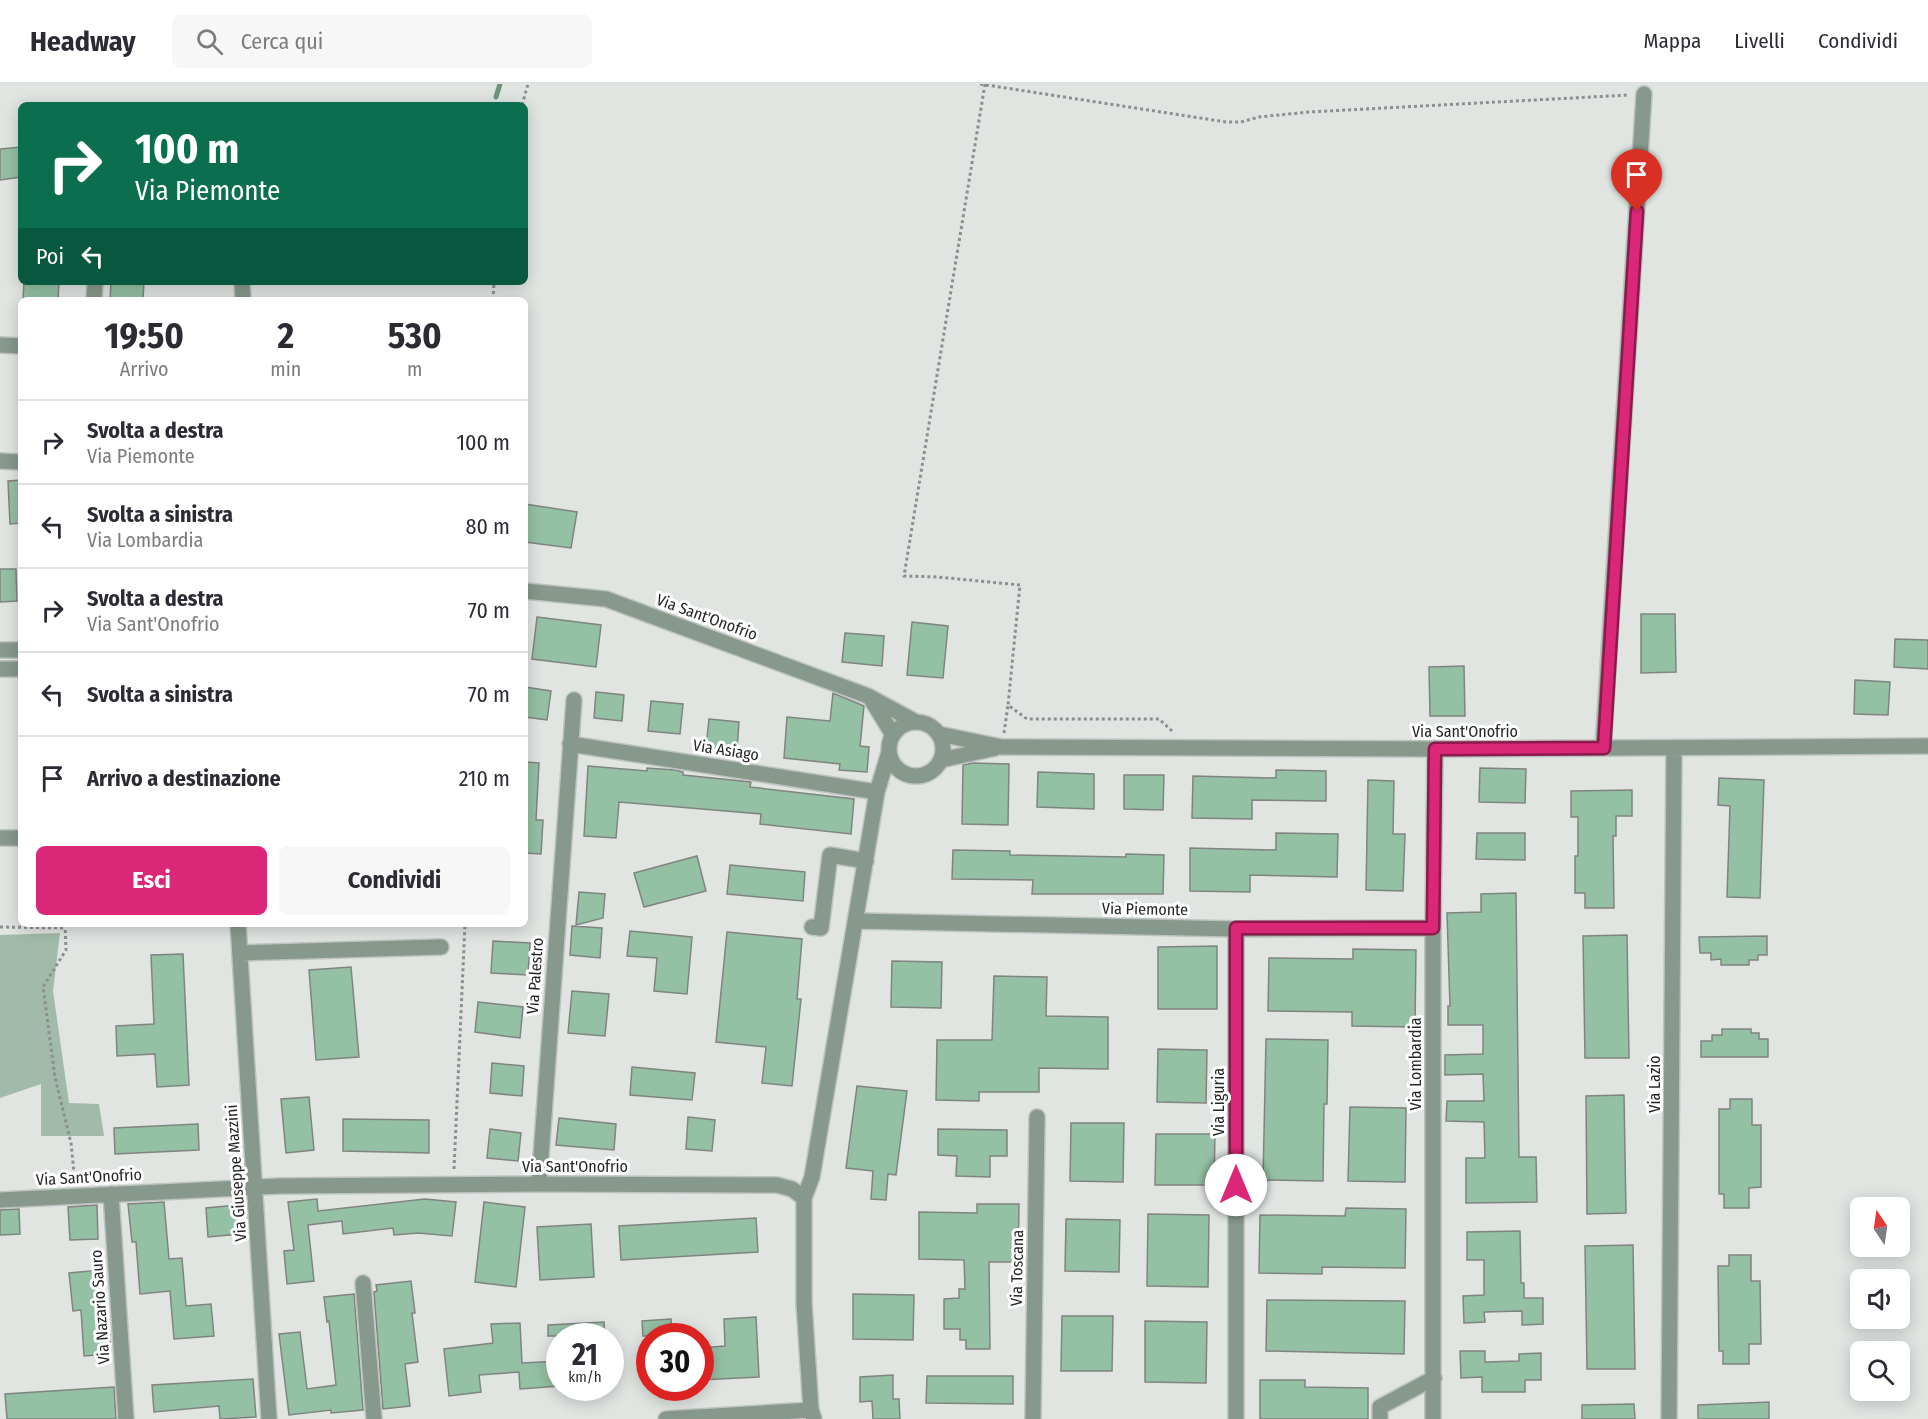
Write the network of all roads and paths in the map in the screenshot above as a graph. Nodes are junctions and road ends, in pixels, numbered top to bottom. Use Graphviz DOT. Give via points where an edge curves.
graph roads {
  1 [pos="528,84"];
  2 [pos="980,84"];
  3 [pos="985,84"];
  4 [pos="1644,94"];
  5 [pos="523,102"];
  6 [pos="0,345"];
  7 [pos="18,346"];
  8 [pos="0,461"];
  9 [pos="18,462"];
  10 [pos="528,591"];
  11 [pos="0,650"];
  12 [pos="18,650"];
  13 [pos="0,669"];
  14 [pos="18,669"];
  15 [pos="871,699"];
  16 [pos="574,700"];
  17 [pos="1008,705"];
  18 [pos="916,722"];
  19 [pos="1005,725"];
  20 [pos="939,734"];
  21 [pos="893,735"];
  22 [pos="570,744"];
  23 [pos="1928,746"];
  24 [pos="1002,747"];
  25 [pos="1192,748"];
  26 [pos="1604,748"];
  27 [pos="1674,748"];
  28 [pos="1435,749"];
  29 [pos="889,752"];
  30 [pos="941,760"];
  31 [pos="903,773"];
  32 [pos="877,792"];
  33 [pos="0,838"];
  34 [pos="18,838"];
  35 [pos="866,861"];
  36 [pos="856,921"];
  37 [pos="0,927"];
  38 [pos="18,927"];
  39 [pos="65,927"];
  40 [pos="238,927"];
  41 [pos="465,927"];
  42 [pos="812,927"];
  43 [pos="1236,928"];
  44 [pos="1433,928"];
  45 [pos="441,948"];
  46 [pos="240,953"];
  47 [pos="1037,1117"];
  48 [pos="454,1173"];
  49 [pos="539,1184"];
  50 [pos="256,1186"];
  51 [pos="111,1194"];
  52 [pos="76,1196"];
  53 [pos="804,1198"];
  54 [pos="0,1200"];
  55 [pos="363,1283"];
  56 [pos="1434,1378"];
  57 [pos="812,1415"];
  58 [pos="126,1419"];
  59 [pos="269,1419"];
  60 [pos="374,1419"];
  61 [pos="666,1419"];
  62 [pos="1033,1419"];
  63 [pos="1236,1419"];
  64 [pos="1380,1419"];
  65 [pos="1433,1419"];
  66 [pos="1669,1419"];
  1 -- 5 [label="path"];
  2 -- 3 [label="path"];
  3 -- 4 [label="path" via="1233,122 1309,112"];
  3 -- 17 [label="path" via="904,576 1020,585"];
  4 -- 26 [label="street"];
  6 -- 7 [label="street"];
  8 -- 9 [label="street"];
  10 -- 15 [label="street, Via Sant'Onofrio" via="606,598"];
  11 -- 12 [label="street"];
  13 -- 14 [label="street"];
  15 -- 18 [label="street, Via Sant'Onofrio"];
  15 -- 21 [label="street"];
  16 -- 22 [label="street, Via Palestro"];
  17 -- 19 [label="path"];
  17 -- 25 [label="path" via="1027,719 1159,719"];
  18 -- 20 [label="street, Via Sant'Onofrio"];
  18 -- 21 [label="street" via="899,728"];
  20 -- 24 [label="street, Via Sant'Onofrio"];
  20 -- 30 [label="street"];
  21 -- 29 [label="street"];
  22 -- 32 [label="street, Via Asiago"];
  22 -- 49 [label="street, Via Palestro"];
  23 -- 27 [label="street, Via Sant'Onofrio"];
  24 -- 25 [label="street, Via Sant'Onofrio"];
  24 -- 30 [label="street, Via Sant'Onofrio"];
  25 -- 28 [label="street, Via Sant'Onofrio"];
  26 -- 27 [label="street, Via Sant'Onofrio"];
  26 -- 28 [label="street, Via Sant'Onofrio"];
  27 -- 66 [label="street, Via Lazio"];
  28 -- 44 [label="street, Via Lombardia"];
  29 -- 31 [label="street"];
  29 -- 32 [label="street"];
  30 -- 31 [label="street, Via Sant'Onofrio" via="936,768 921,776"];
  31 -- 32 [label="street"];
  32 -- 35 [label="street"];
  33 -- 34 [label="street"];
  35 -- 36 [label="street"];
  35 -- 42 [label="street" via="830,855 821,928"];
  36 -- 43 [label="street, Via Piemonte"];
  36 -- 53 [label="street" via="812,1177"];
  37 -- 38 [label="path"];
  39 -- 52 [label="path" via="66,950 44,987"];
  40 -- 46 [label="street, Via Giuseppe Mazzini"];
  41 -- 48 [label="path"];
  43 -- 44 [label="street, Via Piemonte"];
  43 -- 63 [label="street, Via Liguria"];
  44 -- 56 [label="street, Via Lombardia"];
  45 -- 46 [label="street"];
  46 -- 50 [label="street, Via Giuseppe Mazzini"];
  47 -- 62 [label="street, Via Toscana"];
  49 -- 50 [label="street, Via Sant'Onofrio"];
  49 -- 53 [label="street, Via Sant'Onofrio" via="777,1185"];
  50 -- 51 [label="street, Via Sant'Onofrio"];
  50 -- 59 [label="street, Via Giuseppe Mazzini"];
  51 -- 52 [label="street, Via Sant'Onofrio"];
  51 -- 58 [label="street, Via Nazario Sauro"];
  52 -- 54 [label="street, Via Sant'Onofrio"];
  53 -- 57 [label="street" via="804,1303"];
  55 -- 60 [label="street"];
  56 -- 64 [label="street" via="1380,1407"];
  56 -- 65 [label="street, Via Lombardia"];
  57 -- 61 [label="street"];
}
